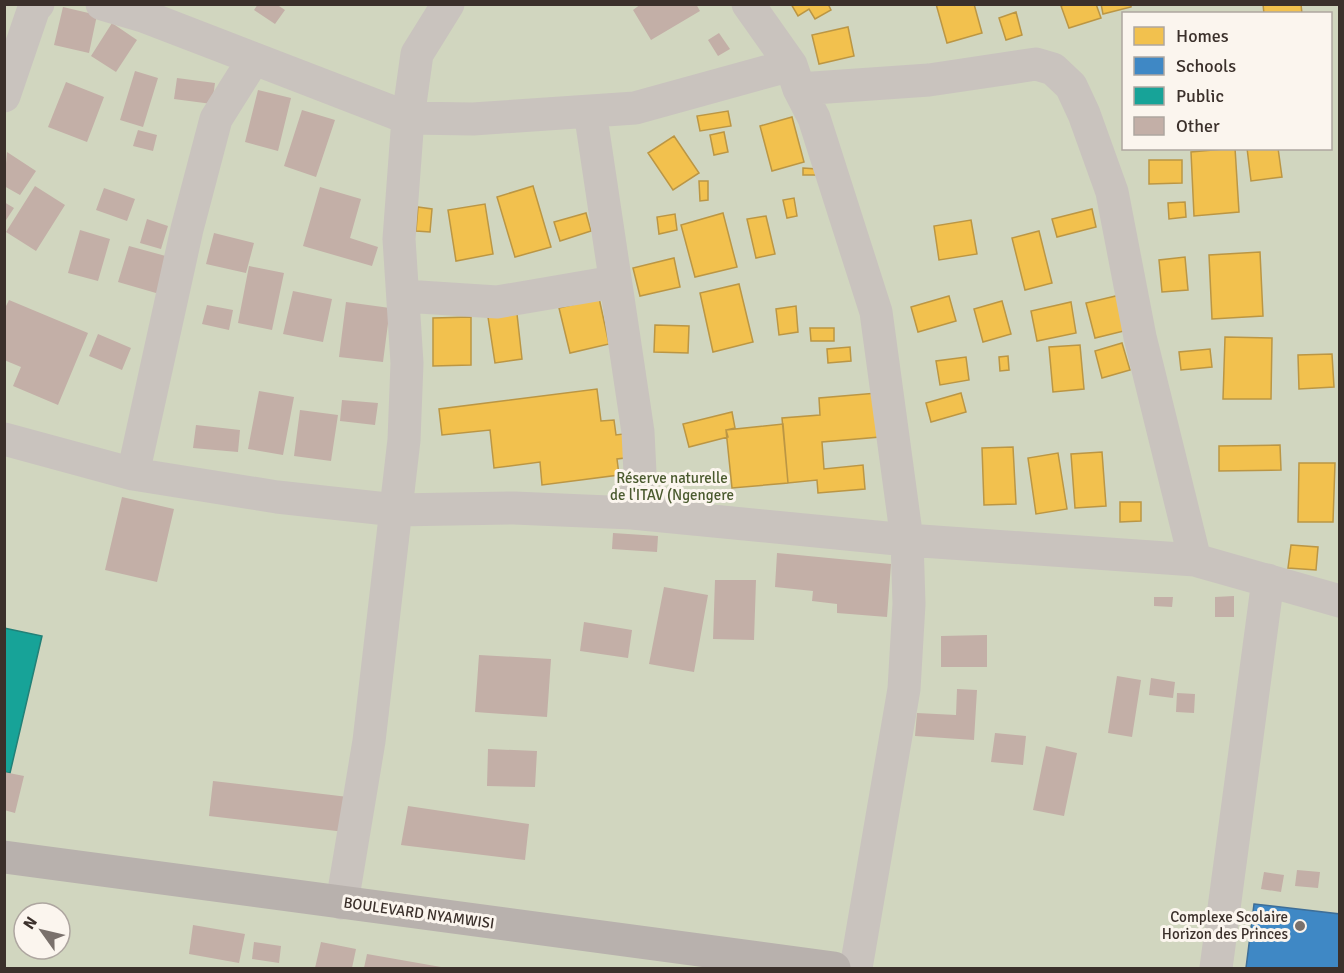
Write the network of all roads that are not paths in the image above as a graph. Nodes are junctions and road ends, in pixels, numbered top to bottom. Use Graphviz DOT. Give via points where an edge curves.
graph roads {
  1 [pos="38,4"];
  2 [pos="102,4"];
  3 [pos="448,4"];
  4 [pos="748,4"];
  5 [pos="148,11"];
  6 [pos="253,60"];
  7 [pos="795,77"];
  8 [pos="4,96"];
  9 [pos="590,111"];
  10 [pos="408,118"];
  11 [pos="614,282"];
  12 [pos="404,296"];
  13 [pos="4,439"];
  14 [pos="133,474"];
  15 [pos="396,510"];
  16 [pos="632,513"];
  17 [pos="907,540"];
  18 [pos="1195,560"];
  19 [pos="1268,580"];
  20 [pos="1340,601"];
  21 [pos="4,857"];
  22 [pos="342,903"];
  23 [pos="834,969"];
  24 [pos="856,969"];
  25 [pos="1216,969"];
  1 -- 8 [label="street" via="33,8"];
  2 -- 5 [label="street"];
  3 -- 10 [label="street" via="417,54"];
  4 -- 7 [label="street"];
  5 -- 6 [label="street"];
  6 -- 10 [label="street"];
  6 -- 14 [label="street" via="216,120 187,229"];
  7 -- 9 [label="street" via="634,108"];
  7 -- 17 [label="street" via="814,118 876,312"];
  7 -- 18 [label="street" via="928,80 1036,64 1053,69 1071,86 1112,192 1140,337"];
  9 -- 10 [label="street" via="473,119"];
  9 -- 11 [label="street"];
  10 -- 12 [label="street" via="399,239"];
  11 -- 12 [label="street" via="497,302"];
  11 -- 16 [label="street" via="638,432 640,473"];
  12 -- 15 [label="street" via="404,440"];
  13 -- 14 [label="street"];
  14 -- 15 [label="street" via="277,497"];
  15 -- 16 [label="street" via="513,508"];
  15 -- 22 [label="street" via="369,741"];
  16 -- 17 [label="street"];
  17 -- 18 [label="street"];
  17 -- 24 [label="street" via="909,604 904,689"];
  18 -- 19 [label="street"];
  19 -- 20 [label="street"];
  19 -- 25 [label="street"];
  21 -- 22 [label="main road, BOULEVARD NYAMWISI"];
  22 -- 23 [label="main road, BOULEVARD NYAMWISI"];
}
